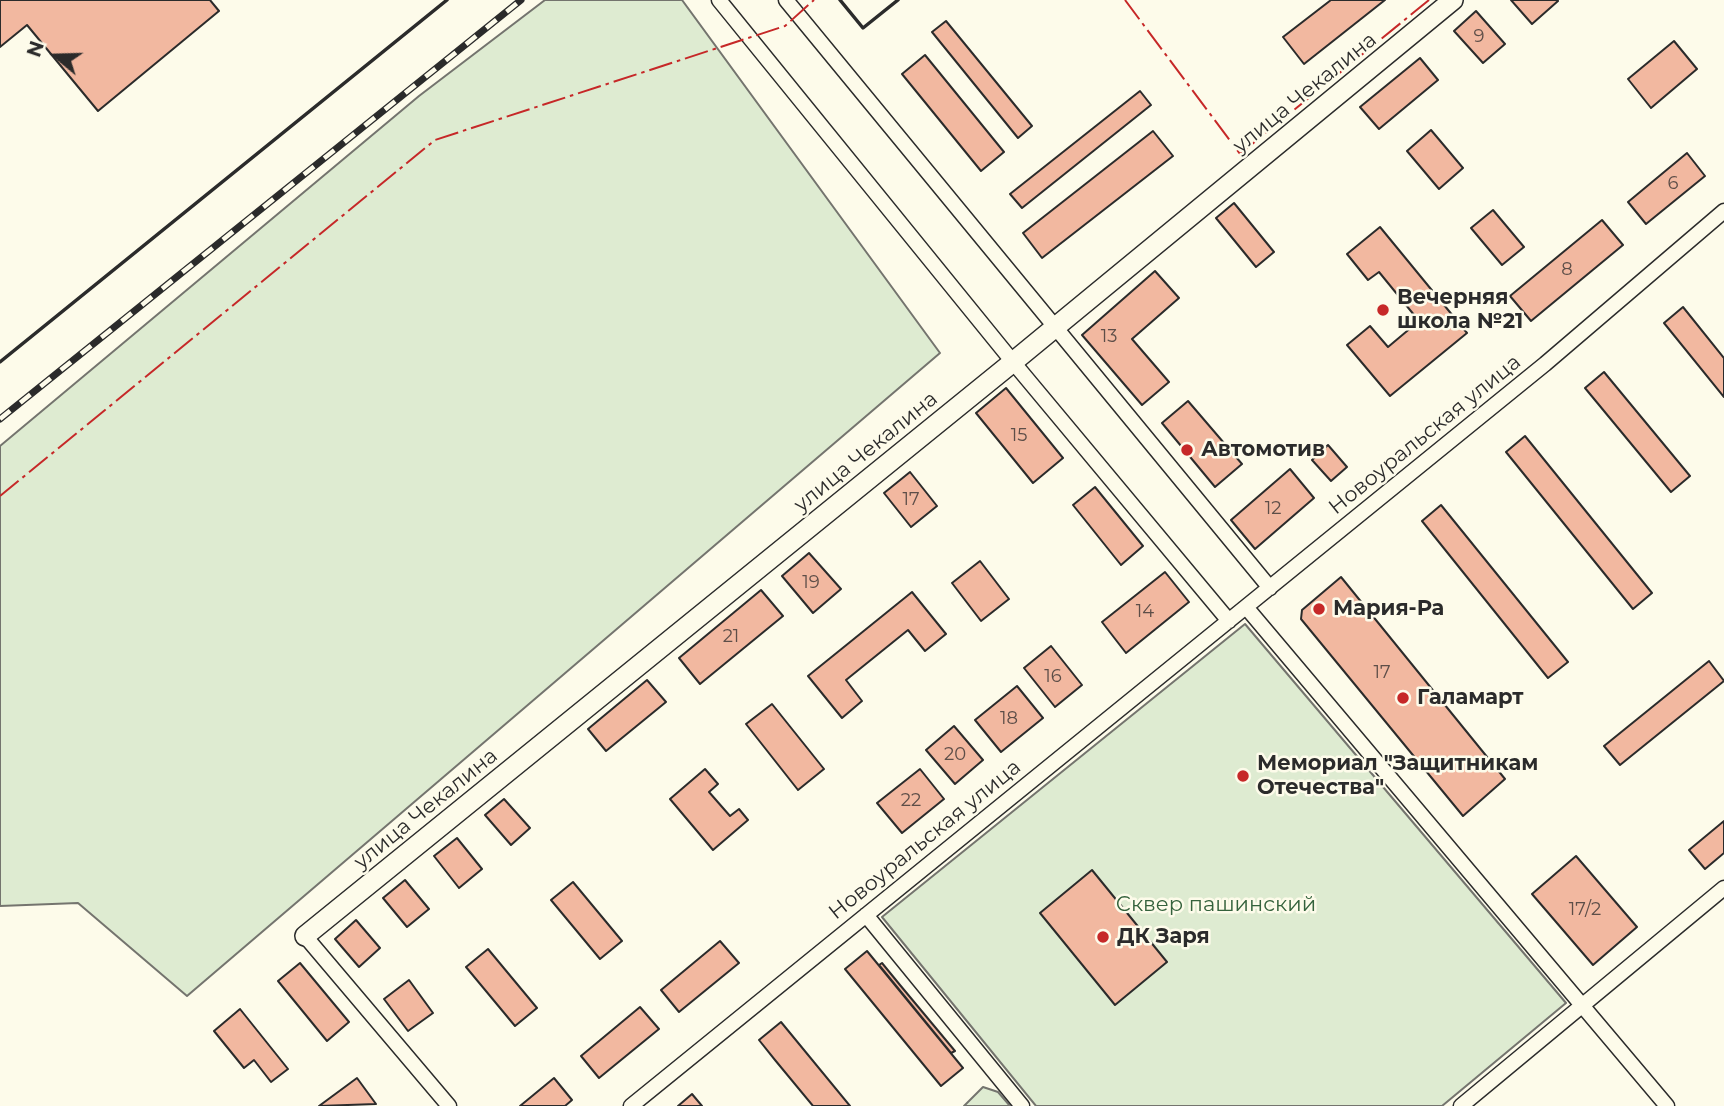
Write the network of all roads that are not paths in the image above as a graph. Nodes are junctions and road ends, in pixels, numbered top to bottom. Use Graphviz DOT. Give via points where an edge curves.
graph roads {
  1 [pos="719,0"];
  2 [pos="786,0"];
  3 [pos="1453,0"];
  4 [pos="1724,211"];
  5 [pos="1055,327"];
  6 [pos="1013,362"];
  7 [pos="1270,588"];
  8 [pos="1246,607"];
  9 [pos="1228,621"];
  10 [pos="1724,888"];
  11 [pos="866,915"];
  12 [pos="305,936"];
  13 [pos="1583,1005"];
  14 [pos="449,1106"];
  15 [pos="631,1106"];
  16 [pos="1022,1106"];
  17 [pos="1461,1106"];
  18 [pos="1667,1106"];
  1 -- 6 [label="street"];
  2 -- 5 [label="street"];
  3 -- 5 [label="main road, улица Чекалина"];
  4 -- 7 [label="street, Новоуральская улица"];
  5 -- 6 [label="main road, улица Чекалина"];
  5 -- 7 [label="street"];
  6 -- 9 [label="street"];
  6 -- 12 [label="main road, улица Чекалина"];
  7 -- 8 [label="street, Новоуральская улица"];
  8 -- 9 [label="street, Новоуральская улица"];
  8 -- 13 [label="street"];
  9 -- 11 [label="street, Новоуральская улица"];
  10 -- 13 [label="street"];
  11 -- 15 [label="street, Новоуральская улица"];
  11 -- 16 [label="street"];
  12 -- 14 [label="street"];
  13 -- 17 [label="street"];
  13 -- 18 [label="street"];
}
